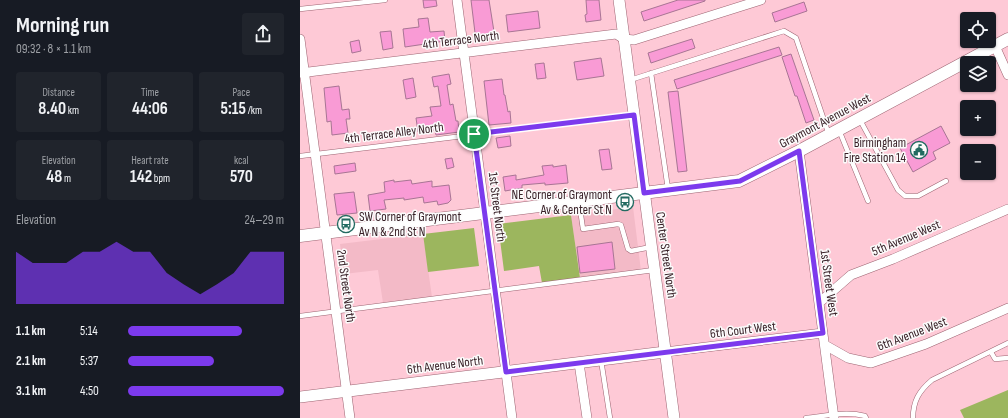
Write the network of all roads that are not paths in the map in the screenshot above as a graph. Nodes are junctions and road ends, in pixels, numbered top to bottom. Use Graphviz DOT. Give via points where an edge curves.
graph roads {
  1 [pos="385,0"];
  2 [pos="457,0"];
  3 [pos="619,0"];
  4 [pos="761,0"];
  5 [pos="300,9"];
  6 [pos="624,38"];
  7 [pos="300,39"];
  8 [pos="1008,39"];
  9 [pos="996,45"];
  10 [pos="991,48"];
  11 [pos="996,48"];
  12 [pos="464,53"];
  13 [pos="302,73"];
  14 [pos="651,73"];
  15 [pos="1008,75"];
  16 [pos="630,80"];
  17 [pos="634,115"];
  18 [pos="860,118"];
  19 [pos="834,132"];
  20 [pos="474,134"];
  21 [pos="799,151"];
  22 [pos="315,154"];
  23 [pos="300,156"];
  24 [pos="946,180"];
  25 [pos="668,190"];
  26 [pos="644,193"];
  27 [pos="579,201"];
  28 [pos="868,201"];
  29 [pos="1008,209"];
  30 [pos="485,213"];
  31 [pos="326,233"];
  32 [pos="300,236"];
  33 [pos="651,247"];
  34 [pos="654,270"];
  35 [pos="495,290"];
  36 [pos="820,302"];
  37 [pos="1008,308"];
  38 [pos="336,311"];
  39 [pos="300,316"];
  40 [pos="823,333"];
  41 [pos="1008,344"];
  42 [pos="824,345"];
  43 [pos="665,352"];
  44 [pos="991,352"];
  45 [pos="1008,358"];
  46 [pos="601,360"];
  47 [pos="579,363"];
  48 [pos="506,372"];
  49 [pos="346,392"];
  50 [pos="300,397"];
  51 [pos="834,416"];
  52 [pos="350,418"];
  53 [pos="512,418"];
  54 [pos="587,418"];
  55 [pos="610,418"];
  56 [pos="674,418"];
  57 [pos="806,418"];
  58 [pos="866,418"];
  59 [pos="913,418"];
  1 -- 5 [label="lane"];
  2 -- 12 [label="street, 1st Street North"];
  3 -- 6 [label="street, Center Street North"];
  4 -- 6 [label="street, 4th Terrace North" via="634,40"];
  6 -- 12 [label="street, 4th Terrace North" via="616,34"];
  6 -- 16 [label="street, Center Street North"];
  7 -- 13 [label="street, 2nd Street North"];
  8 -- 9 [label="main road, Graymont Avenue West"];
  10 -- 18 [label="main road, Graymont Avenue West"];
  11 -- 15 [label="street"];
  12 -- 13 [label="street, 4th Terrace North"];
  12 -- 20 [label="street, 1st Street North"];
  13 -- 22 [label="street, 2nd Street North"];
  14 -- 16 [label="lane"];
  14 -- 19 [label="lane" via="784,31 796,38"];
  14 -- 25 [label="lane"];
  16 -- 17 [label="street, Center Street North"];
  17 -- 20 [label="lane, 4th Terrace Alley North"];
  17 -- 26 [label="street, Center Street North"];
  18 -- 19 [label="main road, Graymont Avenue West"];
  18 -- 24 [label="lane" via="898,190 905,196 918,196"];
  19 -- 21 [label="main road, Graymont Avenue West"];
  19 -- 28 [label="lane"];
  20 -- 22 [label="lane, 4th Terrace Alley North"];
  20 -- 30 [label="street, 1st Street North"];
  21 -- 25 [label="main road, Graymont Avenue West" via="740,181"];
  21 -- 36 [label="street, 1st Street West"];
  22 -- 23 [label="lane, 4th Terrace Alley North"];
  22 -- 31 [label="street, 2nd Street North"];
  25 -- 26 [label="main road, Graymont Avenue West"];
  26 -- 27 [label="main road, Graymont Avenue West"];
  26 -- 33 [label="street, Center Street North"];
  27 -- 30 [label="main road, Graymont Avenue West"];
  27 -- 33 [label="lane" via="583,229 618,224 621,225 628,249 631,251"];
  29 -- 36 [label="street, 5th Avenue West" via="851,275"];
  30 -- 31 [label="main road, Graymont Avenue West"];
  30 -- 35 [label="street, 1st Street North"];
  31 -- 32 [label="main road, Graymont Avenue West"];
  31 -- 38 [label="street, 2nd Street North"];
  33 -- 34 [label="street, Center Street North"];
  34 -- 35 [label="lane"];
  34 -- 43 [label="street, Center Street North"];
  35 -- 38 [label="lane"];
  35 -- 48 [label="street, 1st Street North"];
  36 -- 40 [label="street, 1st Street West"];
  37 -- 42 [label="street, 6th Avenue West" via="926,344 871,363 848,358"];
  38 -- 39 [label="lane"];
  38 -- 49 [label="street, 2nd Street North"];
  40 -- 42 [label="street, 1st Street West"];
  40 -- 43 [label="street, 6th Court West"];
  41 -- 44 [label="lane"];
  42 -- 51 [label="street, 1st Street West"];
  43 -- 46 [label="street, 6th Avenue North"];
  43 -- 56 [label="street, Center Street North"];
  44 -- 45 [label="lane" via="995,359"];
  44 -- 59 [label="lane" via="932,380 922,388 916,399"];
  46 -- 47 [label="street, 6th Avenue North"];
  46 -- 55 [label="lane"];
  47 -- 48 [label="street, 6th Avenue North"];
  47 -- 54 [label="street"];
  48 -- 49 [label="street, 6th Avenue North"];
  48 -- 53 [label="street, 1st Street North"];
  49 -- 50 [label="street, 6th Avenue North"];
  49 -- 52 [label="street, 2nd Street North"];
  51 -- 57 [label="lane"];
  51 -- 58 [label="lane" via="858,414"];
}
